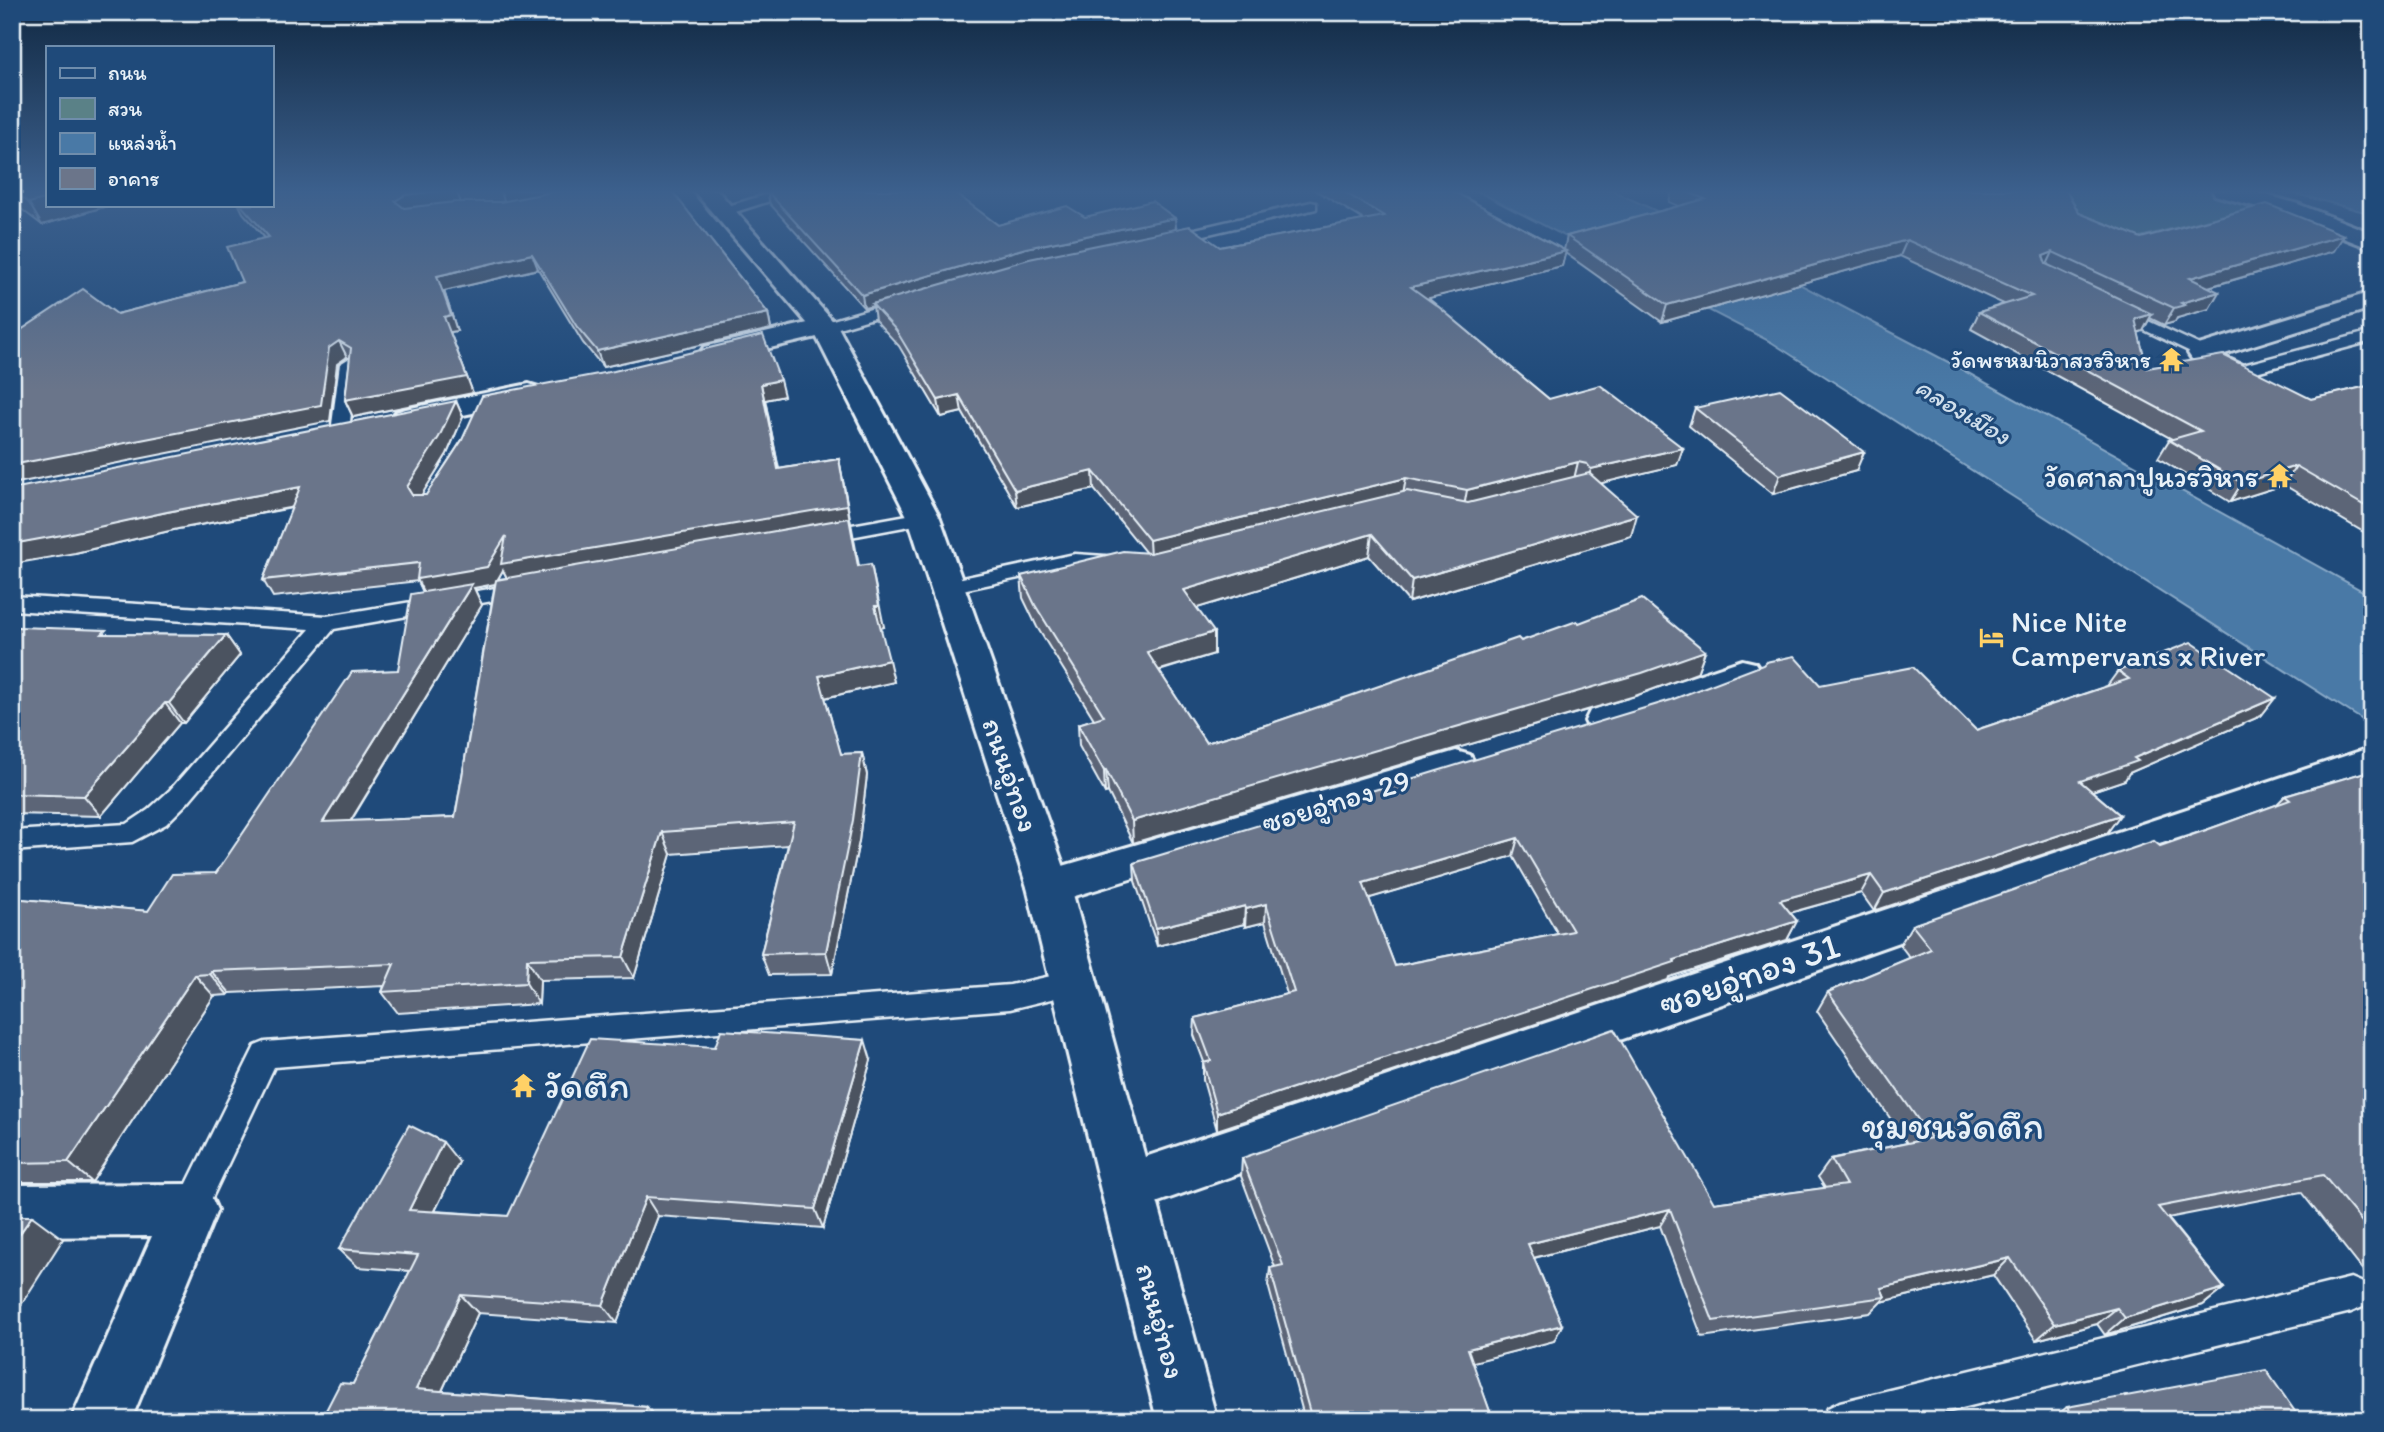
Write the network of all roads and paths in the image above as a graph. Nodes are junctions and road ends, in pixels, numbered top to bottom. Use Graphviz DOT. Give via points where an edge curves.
graph roads {
  1 [pos="763,257"];
  2 [pos="923,299"];
  3 [pos="2372,300"];
  4 [pos="2109,307"];
  5 [pos="825,327"];
  6 [pos="2372,336"];
  7 [pos="2202,353"];
  8 [pos="682,361"];
  9 [pos="348,365"];
  10 [pos="562,387"];
  11 [pos="350,430"];
  12 [pos="924,518"];
  13 [pos="803,540"];
  14 [pos="1142,566"];
  15 [pos="545,585"];
  16 [pos="948,587"];
  17 [pos="12,603"];
  18 [pos="327,623"];
  19 [pos="1742,672"];
  20 [pos="1570,731"];
  21 [pos="1490,755"];
  22 [pos="2372,761"];
  23 [pos="12,841"];
  24 [pos="1049,887"];
  25 [pos="1073,983"];
  26 [pos="1127,1188"];
  27 [pos="190,1210"];
  28 [pos="12,1211"];
  29 [pos="2351,1295"];
  30 [pos="101,1420"];
  31 [pos="1187,1420"];
  32 [pos="1840,1420"];
  1 -- 5 [label="street, ถนนอู่ทอง"];
  2 -- 5 [label="lane"];
  3 -- 7 [label="street"];
  4 -- 7 [label="lane"];
  5 -- 8 [label="street"];
  5 -- 12 [label="street, ถนนอู่ทอง"];
  6 -- 7 [label="lane" via="2241,372"];
  9 -- 11 [label="lane"];
  10 -- 11 [label="street" via="477,413"];
  12 -- 13 [label="lane"];
  12 -- 16 [label="street, ถนนอู่ทอง"];
  14 -- 16 [label="lane" via="1075,560"];
  15 -- 18 [label="lane"];
  16 -- 24 [label="street, ถนนอู่ทอง"];
  17 -- 18 [label="lane"];
  18 -- 23 [label="lane" via="157,817 132,832"];
  19 -- 20 [label="street"];
  21 -- 24 [label="street, ซอยอู่ทอง 29"];
  22 -- 26 [label="street, ซอยอู่ทอง 31"];
  24 -- 25 [label="street, ถนนอู่ทอง"];
  25 -- 26 [label="street, ถนนอู่ทอง"];
  25 -- 27 [label="lane" via="996,998 265,1055"];
  26 -- 31 [label="street, ถนนอู่ทอง"];
  27 -- 28 [label="street"];
  27 -- 30 [label="street"];
  29 -- 32 [label="lane"];
}
